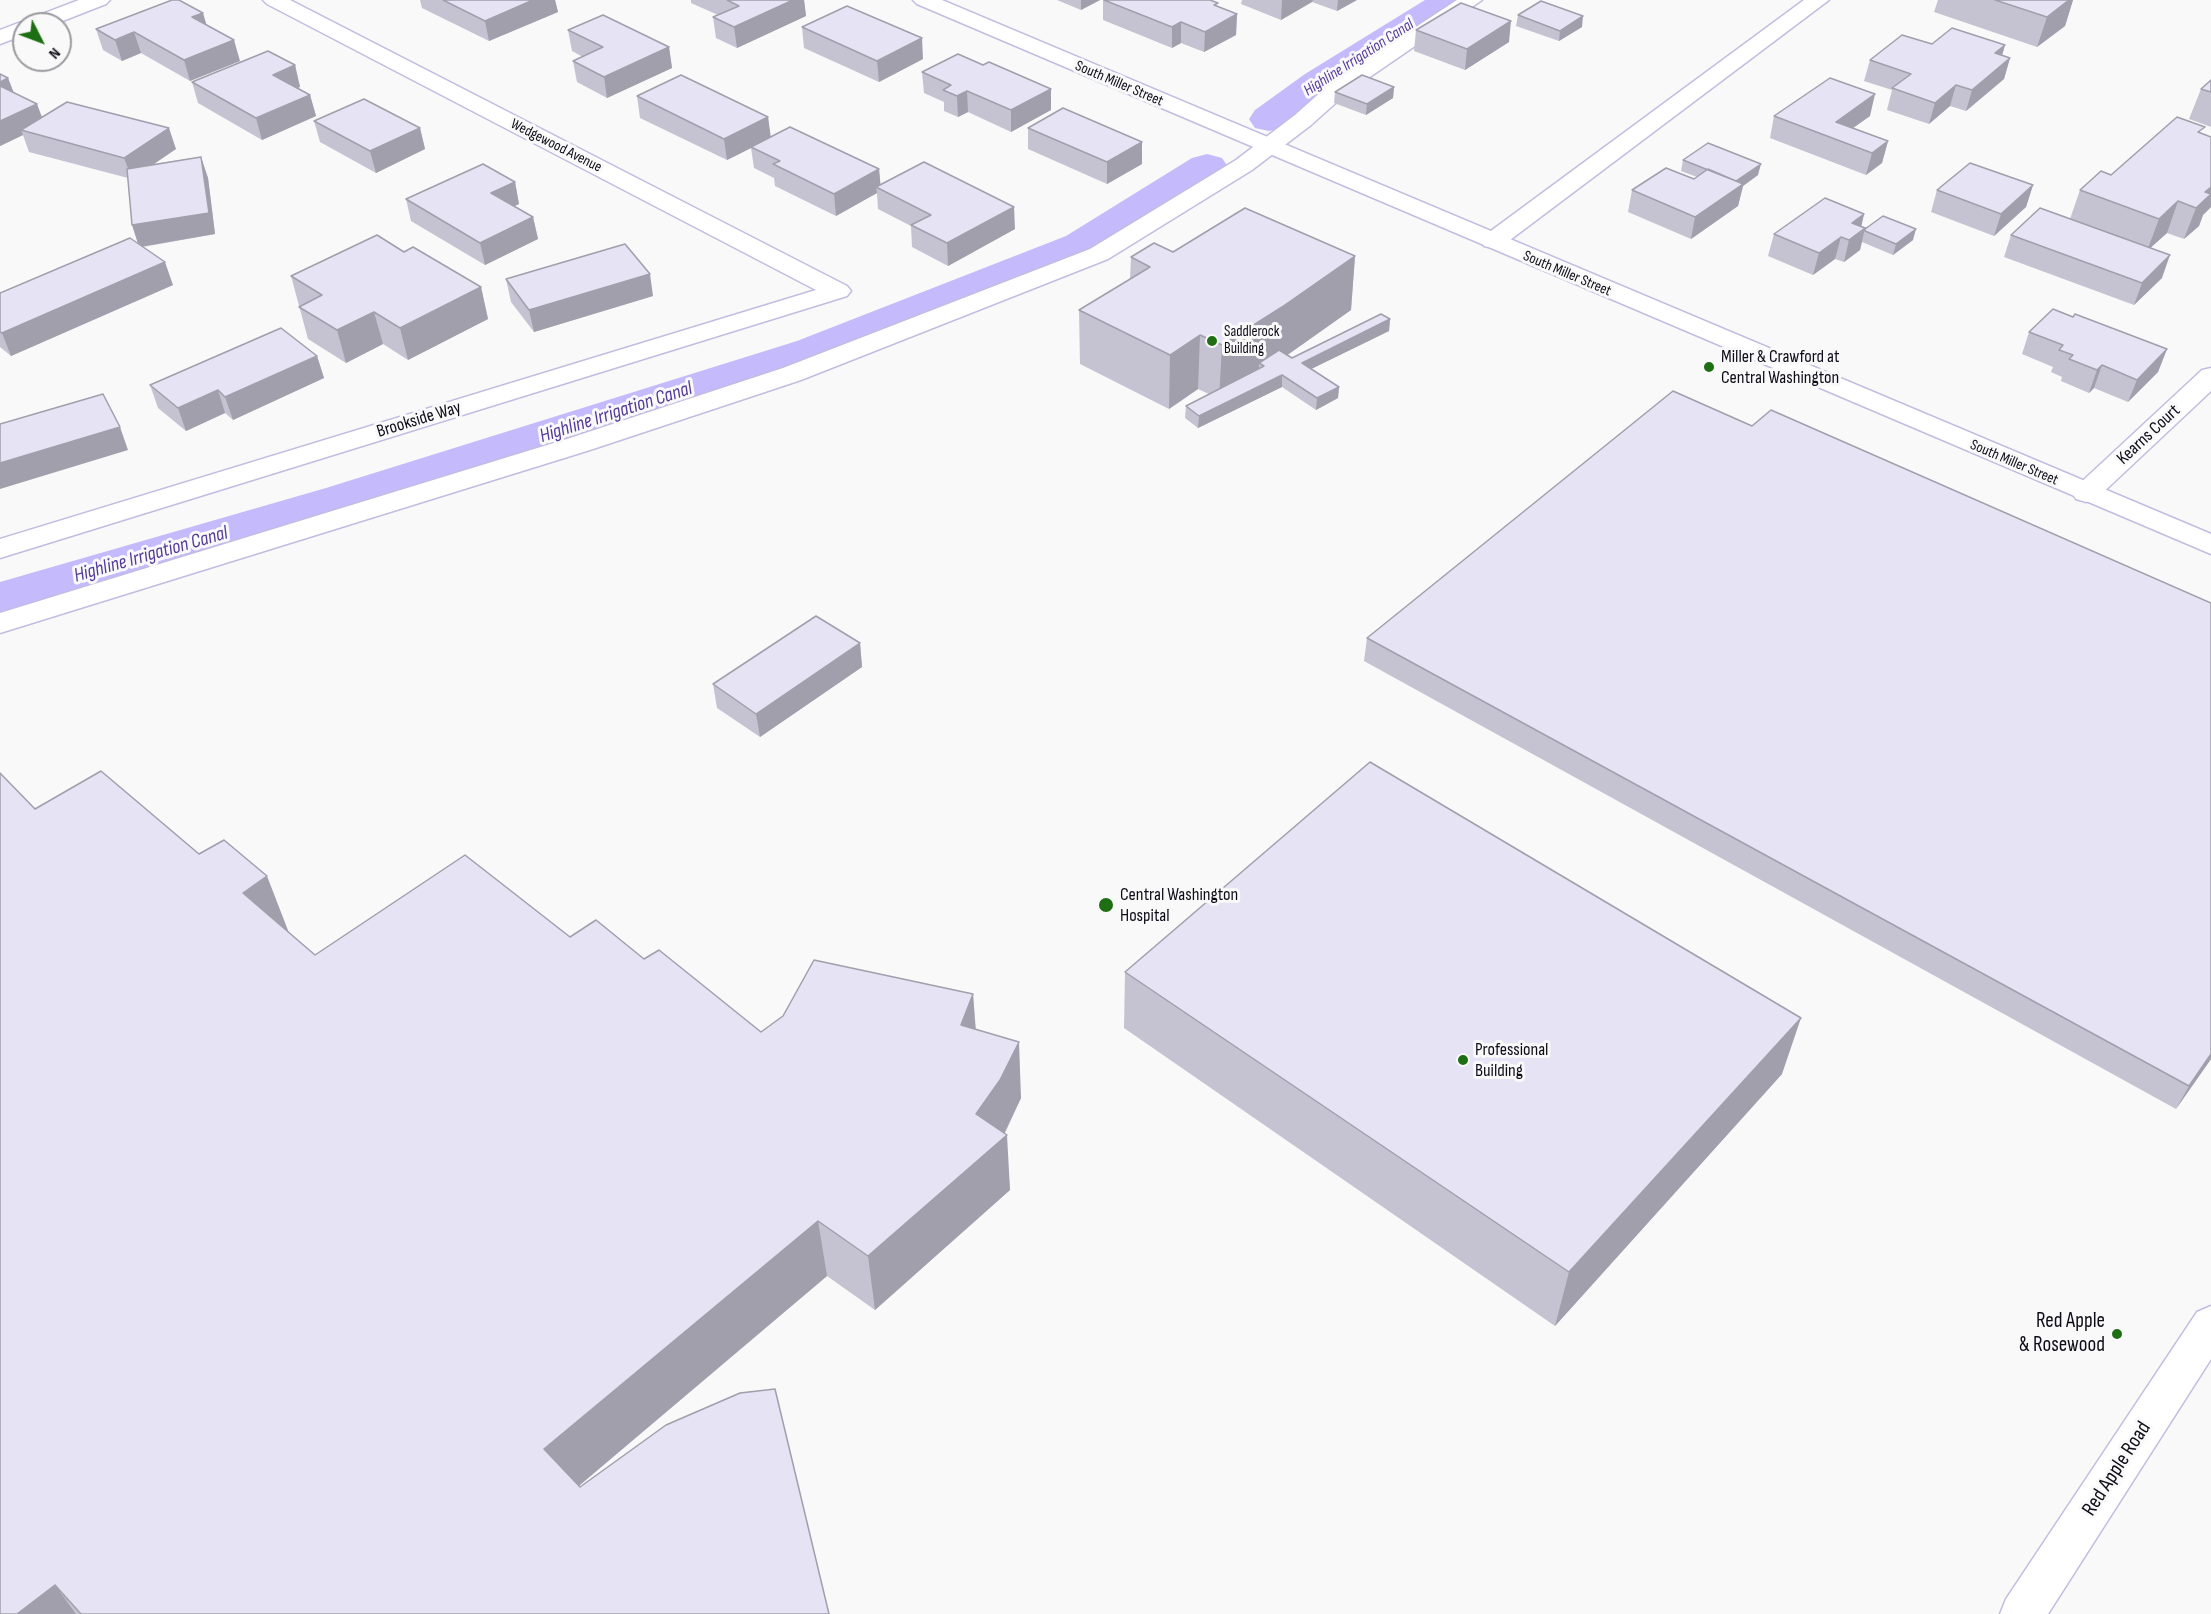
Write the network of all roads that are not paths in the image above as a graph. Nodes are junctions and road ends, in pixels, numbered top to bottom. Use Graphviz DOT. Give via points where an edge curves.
graph roads {
  1 [pos="99,0"];
  2 [pos="274,0"];
  3 [pos="924,0"];
  4 [pos="1471,0"];
  5 [pos="1818,0"];
  6 [pos="66,12"];
  7 [pos="1266,146"];
  8 [pos="1493,242"];
  9 [pos="838,291"];
  10 [pos="2211,376"];
  11 [pos="2086,493"];
  12 [pos="2211,545"];
  13 [pos="0,549"];
  14 [pos="0,623"];
  15 [pos="2211,1324"];
  16 [pos="2022,1614"];
  1 -- 6 [label="street"];
  2 -- 9 [label="street, Wedgewood Avenue"];
  3 -- 7 [label="street, South Miller Street"];
  4 -- 7 [label="street" via="1340,87"];
  5 -- 8 [label="street"];
  7 -- 8 [label="street, South Miller Street"];
  7 -- 14 [label="street" via="1182,205 1099,254 792,374 580,444"];
  8 -- 11 [label="street, South Miller Street"];
  9 -- 13 [label="street, Brookside Way"];
  10 -- 11 [label="street, Kearns Court"];
  11 -- 12 [label="street, South Miller Street"];
  15 -- 16 [label="street, Red Apple Road"];
}
